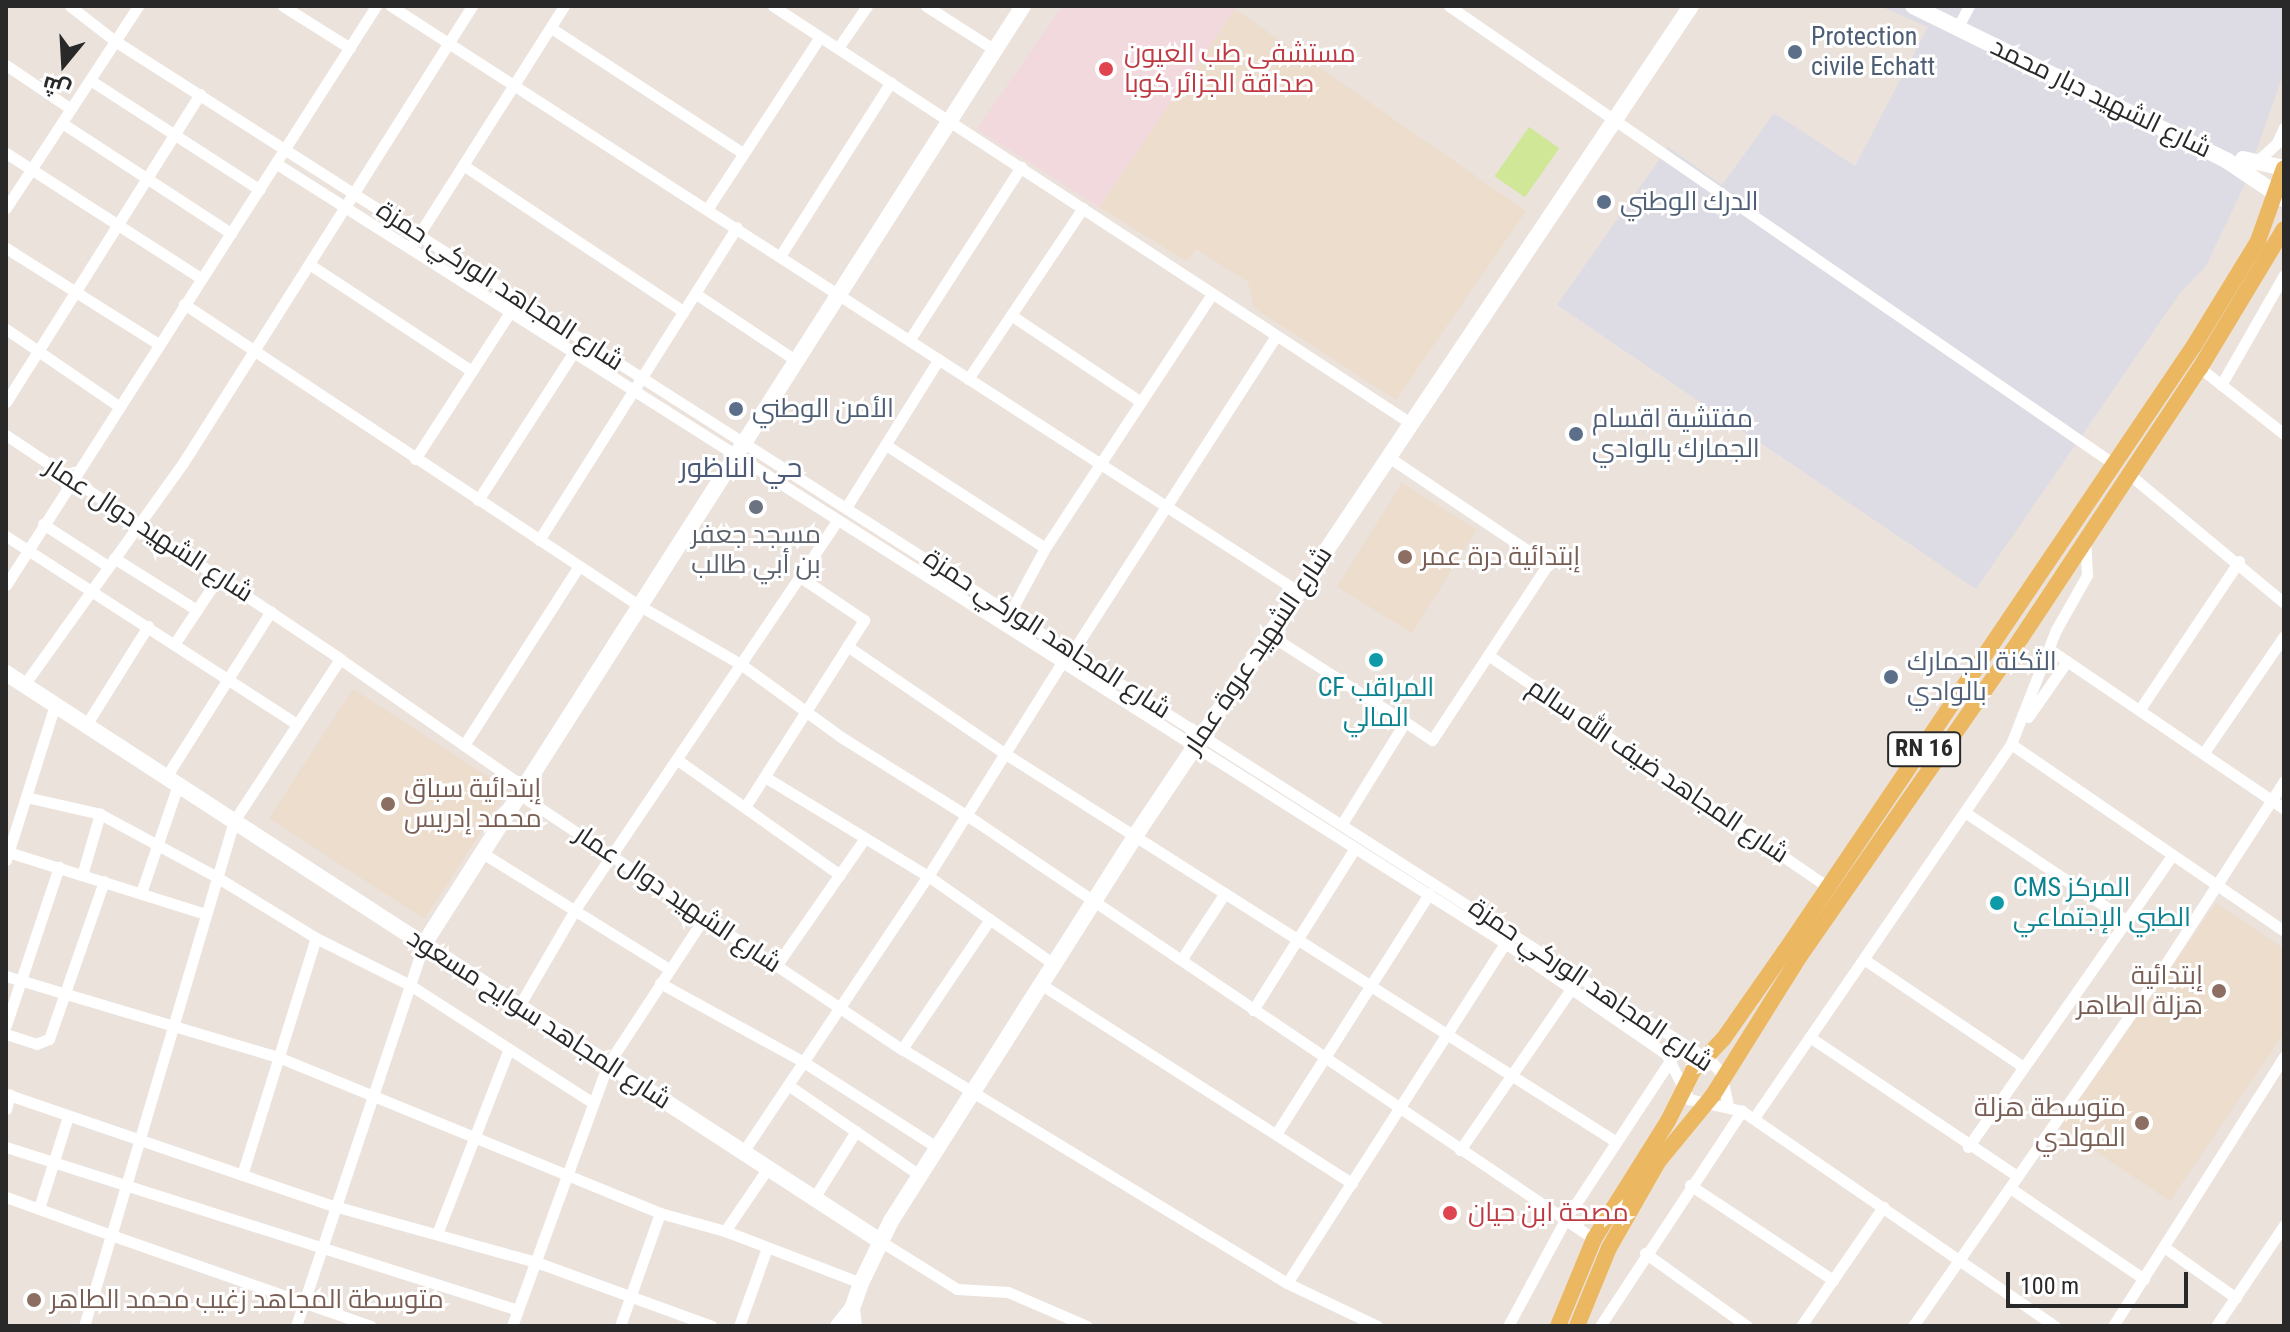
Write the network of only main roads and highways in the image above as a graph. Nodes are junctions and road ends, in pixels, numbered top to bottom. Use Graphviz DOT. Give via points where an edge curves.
graph roads {
  1 [pos="2284,168"];
  2 [pos="2279,196"];
  3 [pos="2284,229"];
  4 [pos="1558,1326"];
  5 [pos="1577,1326"];
  1 -- 2 [label="main road, RN 16"];
  2 -- 4 [label="main road, RN 16" via="2238,275 2114,464 1724,1038 1703,1058 1594,1239"];
  3 -- 5 [label="main road, RN 16" via="2130,475 1707,1103 1673,1140 1627,1212"];
}
